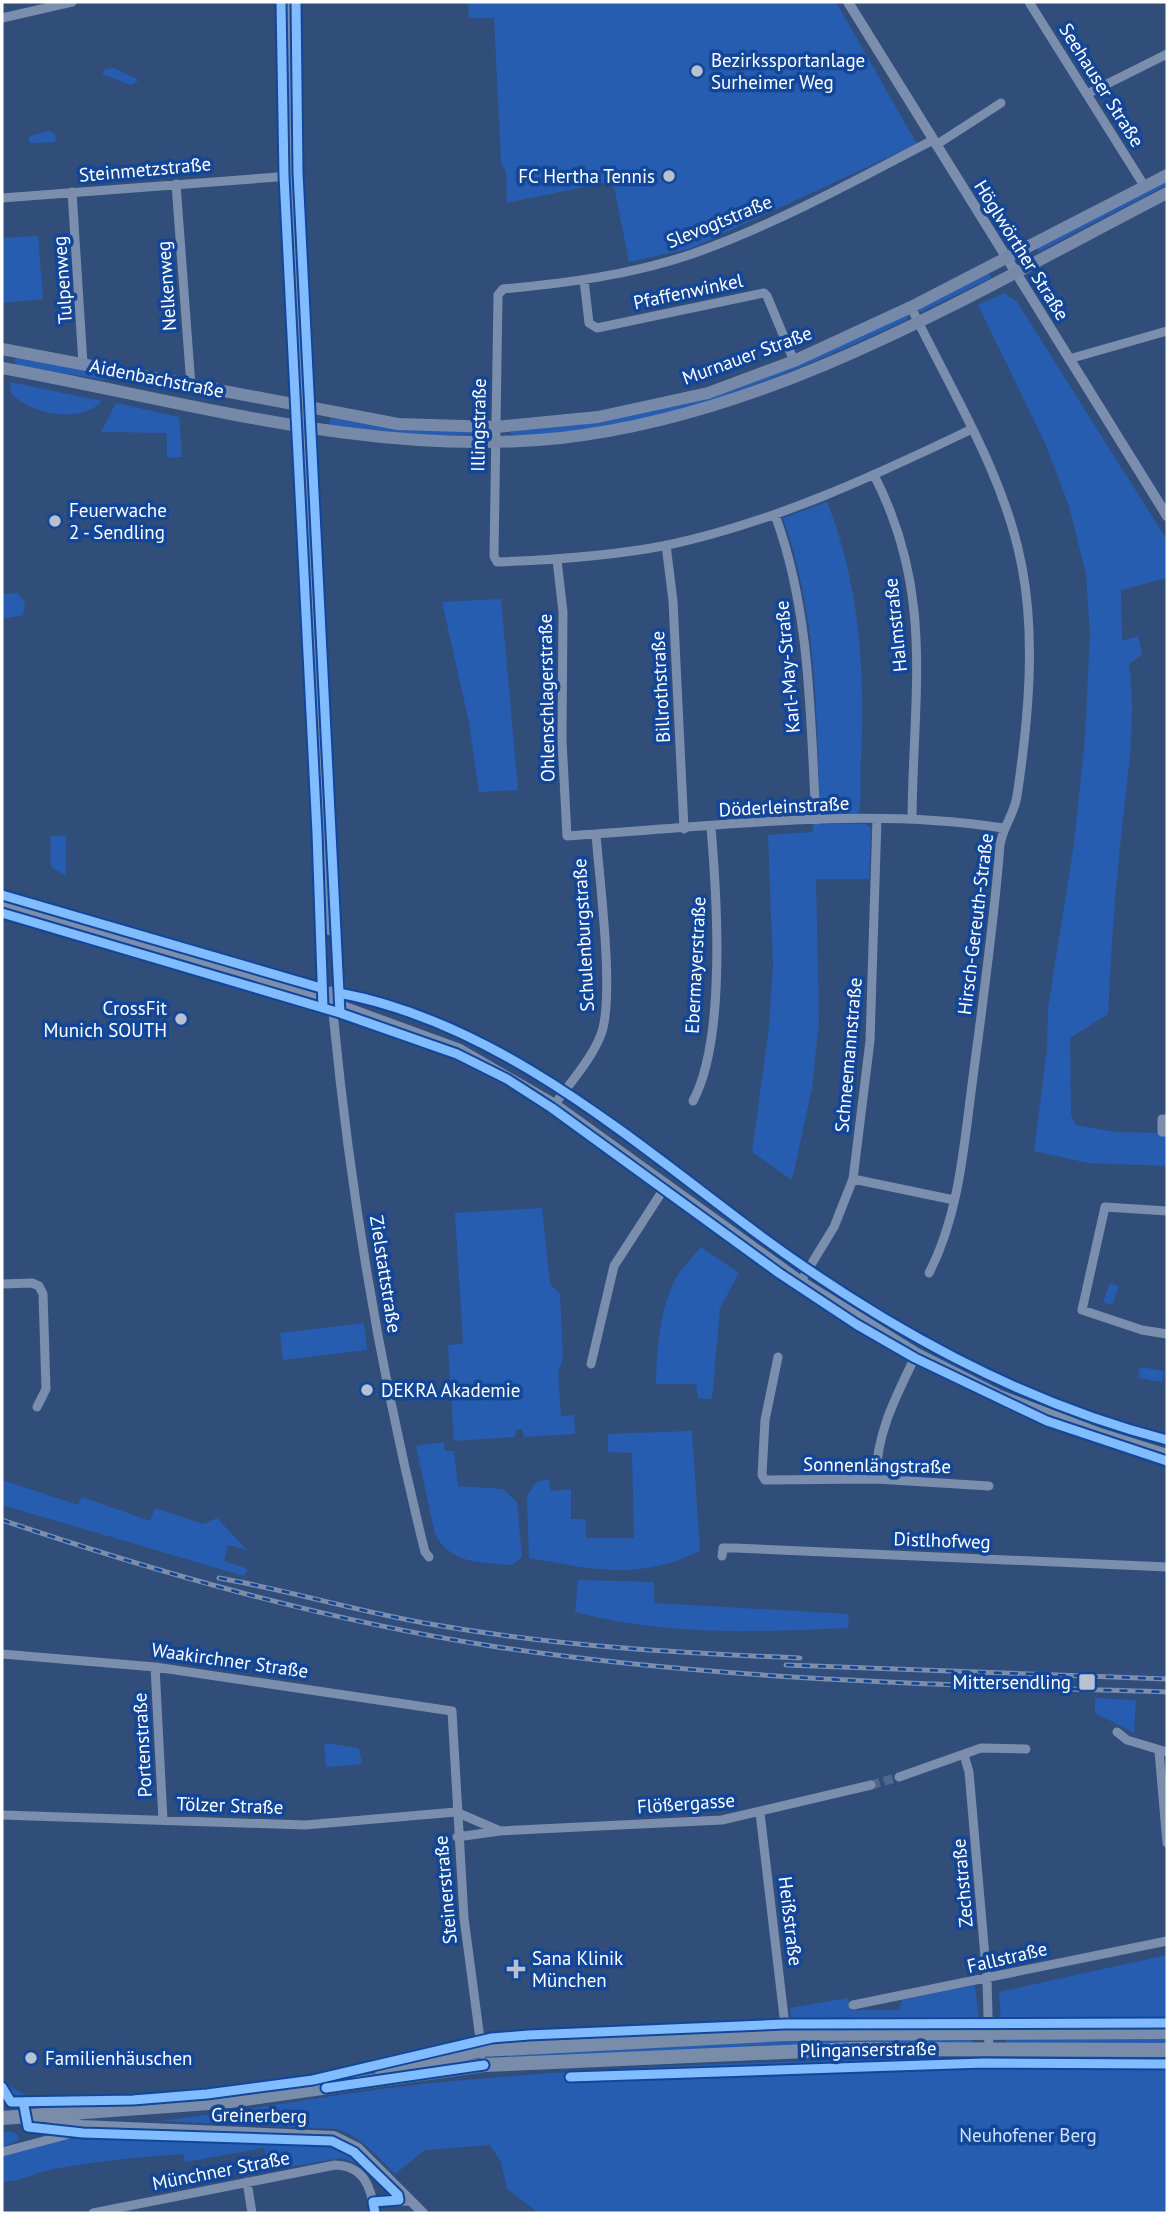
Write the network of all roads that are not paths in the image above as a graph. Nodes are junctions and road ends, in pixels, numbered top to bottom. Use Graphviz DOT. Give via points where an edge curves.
graph roads {
  1 [pos="72,2"];
  2 [pos="288,2"];
  3 [pos="848,2"];
  4 [pos="1030,2"];
  5 [pos="2,18"];
  6 [pos="1167,54"];
  7 [pos="1087,94"];
  8 [pos="1001,103"];
  9 [pos="935,143"];
  10 [pos="290,176"];
  11 [pos="1167,176"];
  12 [pos="176,184"];
  13 [pos="1145,187"];
  14 [pos="72,192"];
  15 [pos="1167,193"];
  16 [pos="2,198"];
  17 [pos="1006,260"];
  18 [pos="1014,272"];
  19 [pos="584,281"];
  20 [pos="503,289"];
  21 [pos="911,307"];
  22 [pos="918,321"];
  23 [pos="1167,331"];
  24 [pos="5,349"];
  25 [pos="1069,359"];
  26 [pos="794,361"];
  27 [pos="83,365"];
  28 [pos="3,368"];
  29 [pos="117,371"];
  30 [pos="191,386"];
  31 [pos="113,388"];
  32 [pos="303,403"];
  33 [pos="305,425"];
  34 [pos="972,429"];
  35 [pos="496,434"];
  36 [pos="874,475"];
  37 [pos="1166,511"];
  38 [pos="775,515"];
  39 [pos="666,545"];
  40 [pos="557,560"];
  41 [pos="877,819"];
  42 [pos="912,819"];
  43 [pos="816,820"];
  44 [pos="711,828"];
  45 [pos="1003,828"];
  46 [pos="684,829"];
  47 [pos="596,834"];
  48 [pos="568,836"];
  49 [pos="2,902"];
  50 [pos="330,931"];
  51 [pos="331,996"];
  52 [pos="693,1101"];
  53 [pos="555,1104"];
  54 [pos="1167,1119"];
  55 [pos="1167,1132"];
  56 [pos="853,1179"];
  57 [pos="667,1184"];
  58 [pos="954,1200"];
  59 [pos="1167,1211"];
  60 [pos="929,1273"];
  61 [pos="802,1281"];
  62 [pos="2,1284"];
  63 [pos="1167,1334"];
  64 [pos="917,1353"];
  65 [pos="778,1357"];
  66 [pos="591,1364"];
  67 [pos="37,1407"];
  68 [pos="1167,1454"];
  69 [pos="876,1479"];
  70 [pos="989,1486"];
  71 [pos="722,1556"];
  72 [pos="429,1557"];
  73 [pos="1167,1567"];
  74 [pos="2,1654"];
  75 [pos="155,1667"];
  76 [pos="452,1711"];
  77 [pos="1117,1732"];
  78 [pos="1026,1749"];
  79 [pos="1163,1752"];
  80 [pos="964,1755"];
  81 [pos="899,1777"];
  82 [pos="871,1784"];
  83 [pos="456,1812"];
  84 [pos="760,1813"];
  85 [pos="2,1815"];
  86 [pos="163,1820"];
  87 [pos="500,1831"];
  88 [pos="457,1837"];
  89 [pos="1167,1843"];
  90 [pos="1167,1941"];
  91 [pos="987,1980"];
  92 [pos="853,2005"];
  93 [pos="989,2032"];
  94 [pos="1167,2032"];
  95 [pos="786,2034"];
  96 [pos="989,2050"];
  97 [pos="1167,2050"];
  98 [pos="483,2058"];
  99 [pos="28,2115"];
  100 [pos="2,2118"];
  101 [pos="81,2126"];
  102 [pos="2,2152"];
  103 [pos="247,2182"];
  104 [pos="410,2201"];
  105 [pos="373,2202"];
  106 [pos="123,2210"];
  107 [pos="93,2213"];
  108 [pos="252,2213"];
  109 [pos="375,2213"];
  110 [pos="423,2213"];
  1 -- 5 [label="street"];
  2 -- 10 [label="street"];
  3 -- 9 [label="street, Höglwörther Straße"];
  4 -- 7 [label="street, Seehauser Straße"];
  6 -- 7 [label="street"];
  7 -- 13 [label="street, Seehauser Straße"];
  8 -- 9 [label="street, Slevogtstraße"];
  9 -- 17 [label="street, Höglwörther Straße"];
  9 -- 19 [label="street, Slevogtstraße" via="690,255"];
  10 -- 12 [label="street, Steinmetzstraße"];
  10 -- 32 [label="street"];
  11 -- 13 [label="main road, Murnauer Straße"];
  12 -- 14 [label="street, Steinmetzstraße"];
  12 -- 30 [label="street, Nelkenweg"];
  13 -- 17 [label="main road, Murnauer Straße"];
  14 -- 16 [label="street, Steinmetzstraße"];
  14 -- 27 [label="street, Tulpenweg"];
  15 -- 18 [label="main road, Murnauer Straße"];
  17 -- 18 [label="street, Höglwörther Straße"];
  17 -- 21 [label="main road, Murnauer Straße"];
  18 -- 22 [label="main road, Murnauer Straße"];
  18 -- 25 [label="street, Höglwörther Straße"];
  19 -- 20 [label="street, Slevogtstraße"];
  19 -- 26 [label="street, Pfaffenwinkel" via="589,323 597,328 764,293"];
  20 -- 35 [label="street, Illingstraße" via="498,295"];
  21 -- 22 [label="street, Hirsch-Gereuth-Straße"];
  21 -- 26 [label="main road, Murnauer Straße"];
  22 -- 34 [label="street, Hirsch-Gereuth-Straße"];
  22 -- 35 [label="main road, Murnauer Straße" via="807,373 701,410 560,438"];
  23 -- 25 [label="street"];
  24 -- 27 [label="main road, Aidenbachstraße"];
  24 -- 28 [label="main road"];
  25 -- 37 [label="street, Höglwörther Straße"];
  26 -- 35 [label="main road, Murnauer Straße" via="708,393 653,407"];
  27 -- 29 [label="main road, Aidenbachstraße"];
  28 -- 31 [label="main road, Aidenbachstraße"];
  29 -- 30 [label="main road, Aidenbachstraße"];
  29 -- 31 [label="main road"];
  30 -- 32 [label="main road, Aidenbachstraße"];
  31 -- 33 [label="main road, Aidenbachstraße"];
  32 -- 33 [label="street"];
  32 -- 35 [label="main road, Murnauer Straße" via="398,424"];
  33 -- 35 [label="main road, Murnauer Straße" via="399,437"];
  33 -- 50 [label="street"];
  34 -- 36 [label="street"];
  34 -- 45 [label="street, Hirsch-Gereuth-Straße" via="1011,524 1028,619 1019,776 1013,815"];
  35 -- 40 [label="street, Illingstraße" via="494,556 497,562"];
  36 -- 38 [label="street"];
  36 -- 42 [label="street, Halmstraße" via="901,543 918,638"];
  38 -- 39 [label="street"];
  38 -- 43 [label="street, Karl-May-Straße" via="794,572 802,617"];
  39 -- 40 [label="street"];
  39 -- 46 [label="street, Billrothstraße"];
  40 -- 48 [label="street, Ohlenschlagerstraße" via="563,612 562,740"];
  41 -- 42 [label="street, Döderleinstraße"];
  41 -- 43 [label="street, Döderleinstraße"];
  41 -- 56 [label="street, Schneemannstraße" via="870,1041"];
  42 -- 45 [label="street, Döderleinstraße"];
  43 -- 44 [label="street, Döderleinstraße"];
  44 -- 46 [label="street, Döderleinstraße"];
  44 -- 52 [label="street, Ebermayerstraße" via="717,909 713,1002 704,1072"];
  45 -- 58 [label="street, Hirsch-Gereuth-Straße"];
  46 -- 47 [label="street, Döderleinstraße"];
  47 -- 48 [label="street, Döderleinstraße"];
  47 -- 53 [label="street, Schulenburgstraße" via="605,1022 597,1044"];
  49 -- 51 [label="street"];
  51 -- 53 [label="street" via="460,1049"];
  51 -- 72 [label="street, Zielstattstraße" via="346,1139 385,1379"];
  53 -- 57 [label="street"];
  54 -- 55 [label="street" via="1162,1119 1162,1132"];
  56 -- 58 [label="street"];
  56 -- 61 [label="street, Schneemannstraße" via="834,1227"];
  57 -- 61 [label="street"];
  57 -- 66 [label="street" via="614,1266"];
  58 -- 60 [label="street, Hirsch-Gereuth-Straße" via="948,1230"];
  59 -- 63 [label="street" via="1105,1207 1082,1310"];
  61 -- 64 [label="street"];
  62 -- 67 [label="street" via="32,1283 43,1294 46,1389"];
  64 -- 68 [label="street" via="1007,1398"];
  64 -- 69 [label="street" via="881,1434"];
  65 -- 69 [label="street, Sonnenlängstraße" via="765,1420 765,1480"];
  69 -- 70 [label="street, Sonnenlängstraße"];
  71 -- 73 [label="street, Distlhofweg" via="723,1548 735,1548"];
  74 -- 75 [label="street, Waakirchner Straße"];
  75 -- 76 [label="street, Waakirchner Straße"];
  75 -- 86 [label="street, Portenstraße"];
  76 -- 83 [label="street, Steinerstraße"];
  77 -- 79 [label="street"];
  78 -- 80 [label="street" via="984,1748"];
  79 -- 89 [label="street"];
  80 -- 81 [label="street"];
  80 -- 91 [label="street, Zechstraße"];
  82 -- 84 [label="street, Flößergasse"];
  83 -- 86 [label="street, Tölzer Straße" via="304,1825"];
  83 -- 87 [label="street, Flößergasse"];
  83 -- 88 [label="street, Steinerstraße"];
  84 -- 87 [label="street, Flößergasse" via="722,1820"];
  84 -- 95 [label="street, Heißstraße"];
  85 -- 86 [label="street, Tölzer Straße"];
  87 -- 88 [label="street, Flößergasse"];
  88 -- 98 [label="street, Steinerstraße"];
  90 -- 91 [label="street, Fallstraße"];
  91 -- 92 [label="street, Fallstraße"];
  91 -- 93 [label="street, Zechstraße"];
  93 -- 94 [label="main road, Plinganserstraße"];
  93 -- 95 [label="main road, Plinganserstraße"];
  93 -- 96 [label="street, Zechstraße"];
  95 -- 98 [label="main road, Plinganserstraße"];
  96 -- 97 [label="main road, Plinganserstraße"];
  96 -- 98 [label="main road, Plinganserstraße"];
  98 -- 99 [label="main road, Plinganserstraße" via="223,2102"];
  99 -- 100 [label="main road, Plinganserstraße"];
  99 -- 101 [label="street, Greinerberg"];
  101 -- 102 [label="street" via="66,2135"];
  101 -- 104 [label="street, Greinerberg" via="334,2136 358,2148"];
  103 -- 105 [label="street, Münchner Straße" via="335,2165 355,2169 368,2183"];
  103 -- 106 [label="street, Münchner Straße"];
  103 -- 108 [label="street"];
  104 -- 105 [label="street"];
  104 -- 110 [label="street, Greinerberg"];
  105 -- 109 [label="street"];
  106 -- 107 [label="street, Münchner Straße"];
}
